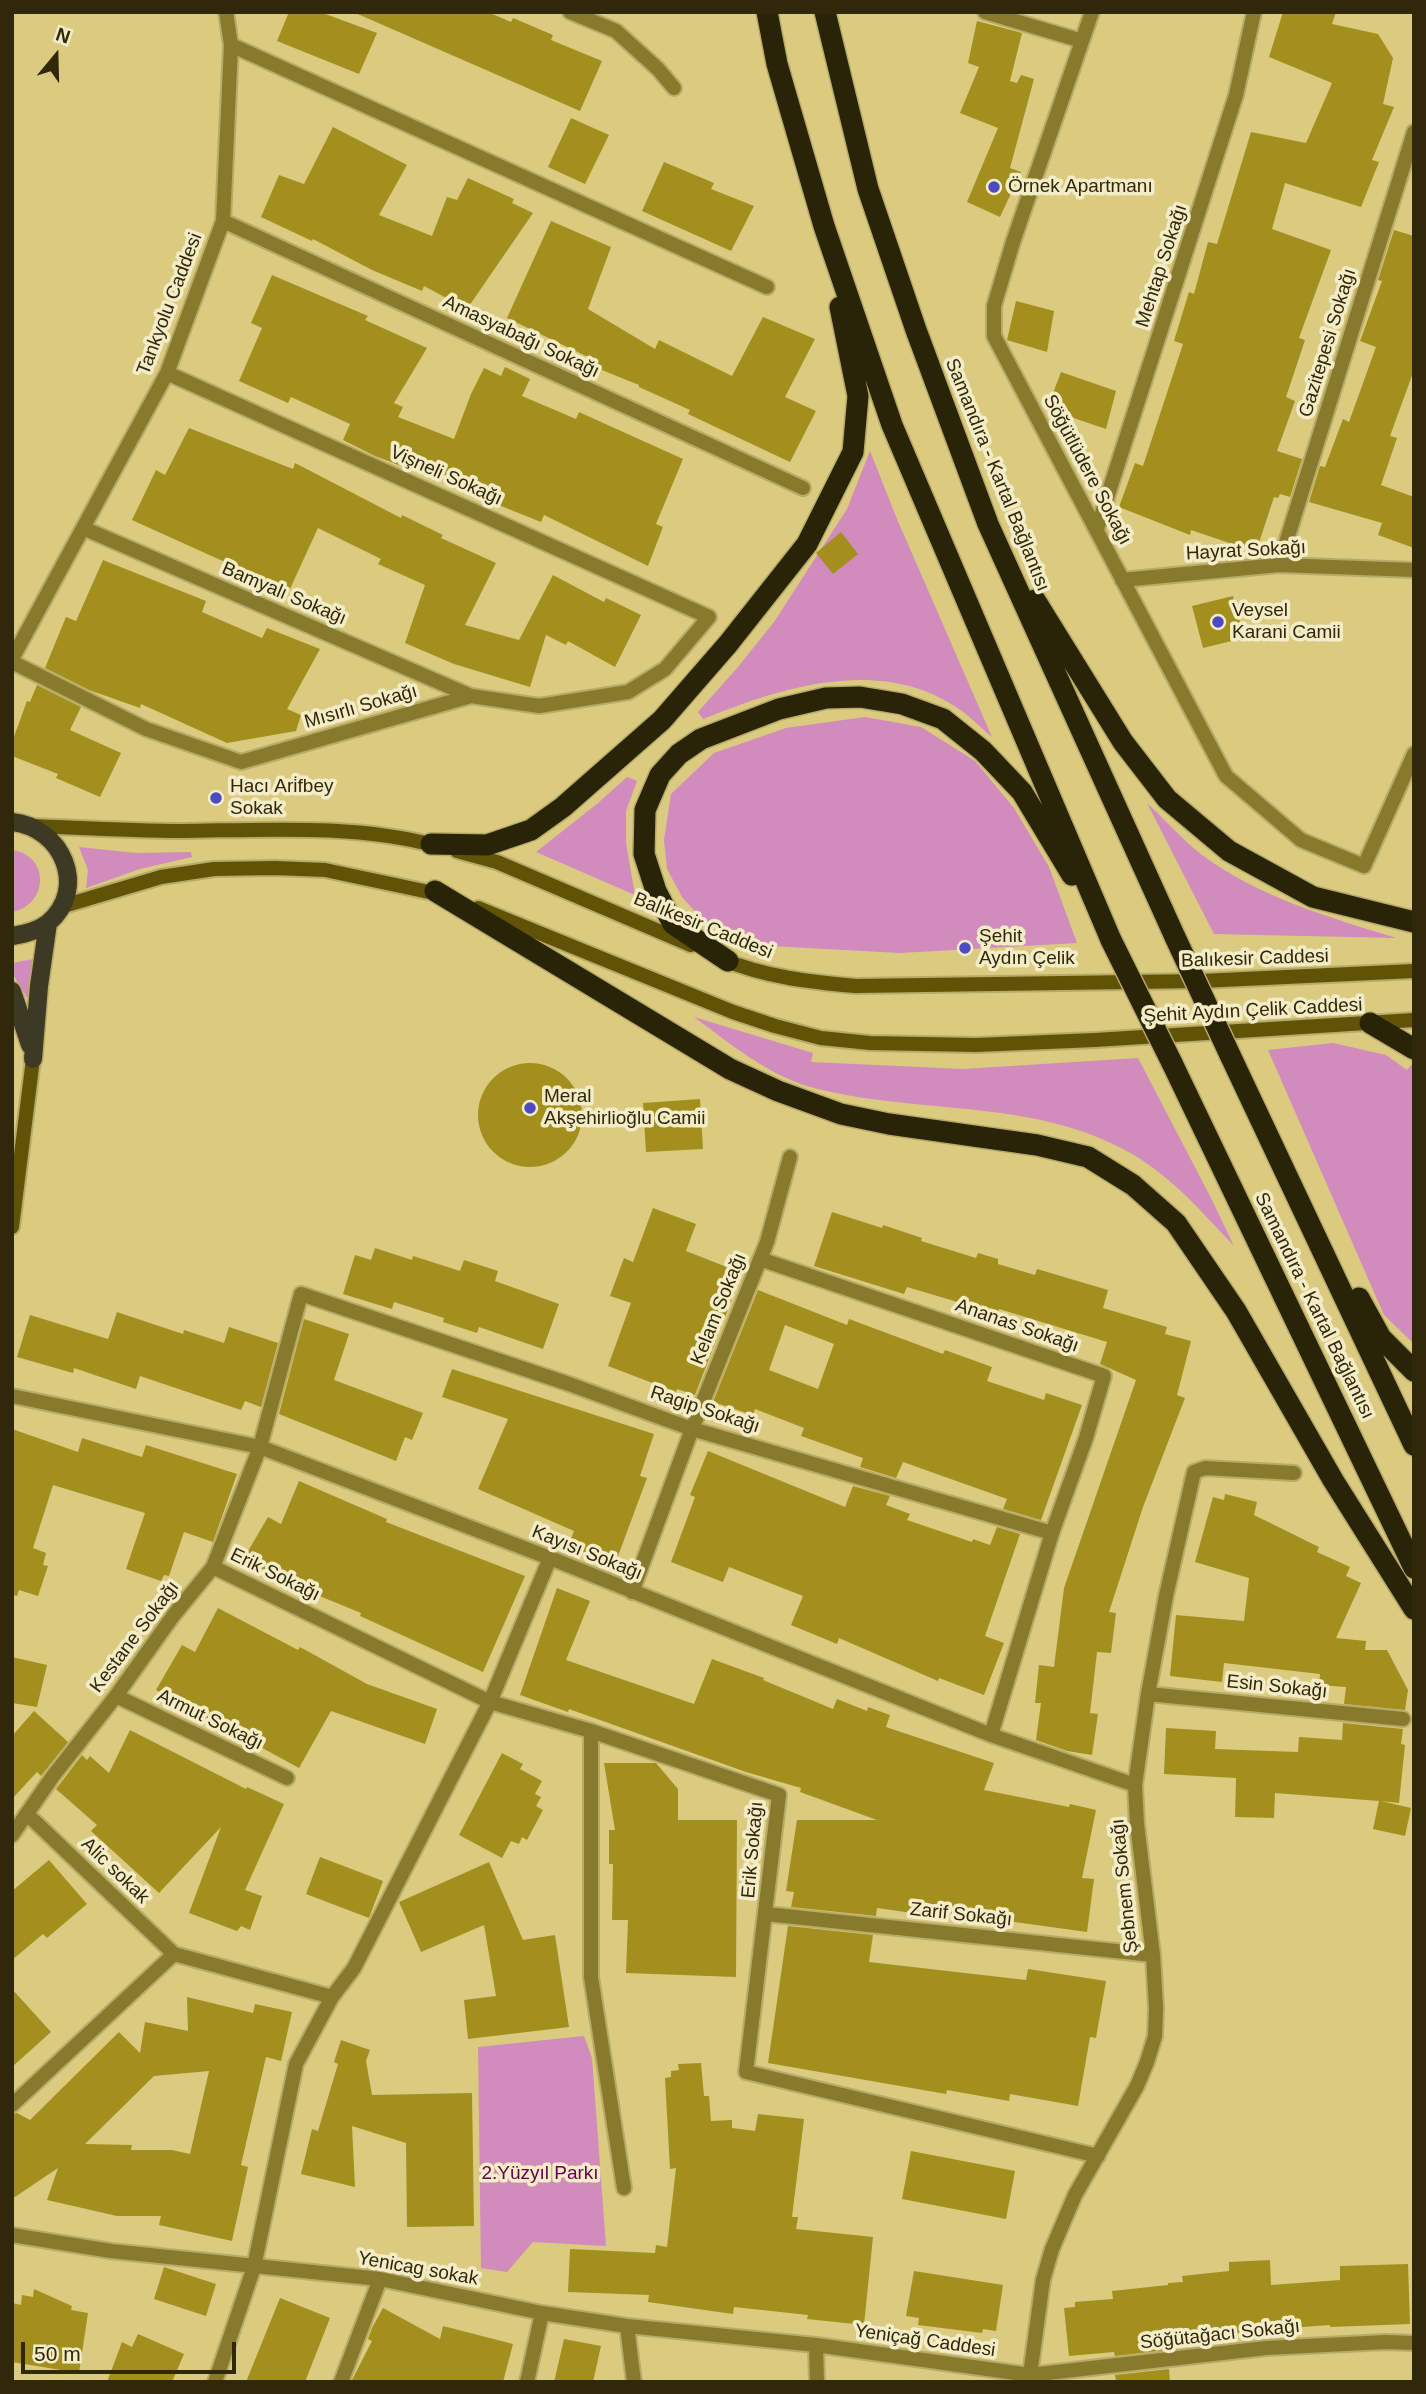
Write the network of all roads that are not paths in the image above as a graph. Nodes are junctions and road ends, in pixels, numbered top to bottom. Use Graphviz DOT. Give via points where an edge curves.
graph roads {
  1 [pos="226,12"];
  2 [pos="570,12"];
  3 [pos="767,12"];
  4 [pos="825,12"];
  5 [pos="985,12"];
  6 [pos="1092,12"];
  7 [pos="1254,12"];
  8 [pos="1082,41"];
  9 [pos="231,45"];
  10 [pos="674,88"];
  11 [pos="1414,132"];
  12 [pos="223,221"];
  13 [pos="824,226"];
  14 [pos="766,287"];
  15 [pos="167,373"];
  16 [pos="803,488"];
  17 [pos="988,524"];
  18 [pos="82,528"];
  19 [pos="1097,529"];
  20 [pos="1279,565"];
  21 [pos="1414,570"];
  22 [pos="1122,580"];
  23 [pos="709,617"];
  24 [pos="12,660"];
  25 [pos="471,696"];
  26 [pos="1414,754"];
  27 [pos="18,822"];
  28 [pos="431,844"];
  29 [pos="435,891"];
  30 [pos="60,907"];
  31 [pos="1414,922"];
  32 [pos="48,923"];
  33 [pos="12,936"];
  34 [pos="1111,940"];
  35 [pos="728,961"];
  36 [pos="1414,971"];
  37 [pos="12,991"];
  38 [pos="1414,1020"];
  39 [pos="1370,1023"];
  40 [pos="1414,1049"];
  41 [pos="1230,1055"];
  42 [pos="33,1059"];
  43 [pos="790,1157"];
  44 [pos="12,1227"];
  45 [pos="760,1259"];
  46 [pos="1414,1371"];
  47 [pos="12,1396"];
  48 [pos="692,1429"];
  49 [pos="1414,1445"];
  50 [pos="260,1447"];
  51 [pos="1294,1473"];
  52 [pos="1052,1533"];
  53 [pos="550,1558"];
  54 [pos="213,1567"];
  55 [pos="1414,1568"];
  56 [pos="632,1592"];
  57 [pos="1414,1609"];
  58 [pos="1148,1694"];
  59 [pos="116,1696"];
  60 [pos="490,1702"];
  61 [pos="1403,1719"];
  62 [pos="591,1731"];
  63 [pos="991,1735"];
  64 [pos="287,1778"];
  65 [pos="1135,1785"];
  66 [pos="28,1815"];
  67 [pos="12,1835"];
  68 [pos="766,1914"];
  69 [pos="174,1954"];
  70 [pos="1153,1955"];
  71 [pos="332,1997"];
  72 [pos="12,2105"];
  73 [pos="1098,2156"];
  74 [pos="624,2189"];
  75 [pos="12,2235"];
  76 [pos="254,2267"];
  77 [pos="380,2278"];
  78 [pos="542,2313"];
  79 [pos="627,2326"];
  80 [pos="1414,2343"];
  81 [pos="816,2345"];
  82 [pos="1030,2378"];
  83 [pos="215,2382"];
  84 [pos="341,2382"];
  85 [pos="527,2382"];
  86 [pos="634,2382"];
  87 [pos="817,2382"];
  1 -- 9 [label="street, Tankyolu Caddesi"];
  2 -- 10 [label="street" via="616,31"];
  3 -- 13 [label="highway"];
  4 -- 17 [label="highway, Samandıra - Kartal Bağlantısı" via="868,189"];
  5 -- 8 [label="street"];
  6 -- 8 [label="street, Söğütlüdere Sokağı"];
  7 -- 19 [label="street, Mehtap Sokağı" via="1237,95"];
  8 -- 19 [label="street, Söğütlüdere Sokağı" via="1013,242 994,306 994,336"];
  9 -- 12 [label="street, Tankyolu Caddesi"];
  9 -- 14 [label="street"];
  11 -- 20 [label="street, Gazitepesi Sokağı"];
  12 -- 15 [label="street, Tankyolu Caddesi"];
  12 -- 16 [label="street, Amasyabağı Sokağı"];
  13 -- 28 [label="highway" via="858,396 853,452 807,544 662,720 563,807 531,830 487,845"];
  13 -- 34 [label="highway" via="892,425"];
  15 -- 18 [label="street, Tankyolu Caddesi"];
  15 -- 23 [label="street, Vişneli Sokağı"];
  17 -- 31 [label="highway" via="1123,743 1167,799 1229,850 1313,897"];
  17 -- 41 [label="highway, Samandıra - Kartal Bağlantısı, bridge"];
  18 -- 24 [label="street, Tankyolu Caddesi"];
  18 -- 25 [label="street, Bamyalı Sokağı"];
  19 -- 22 [label="street, Söğütlüdere Sokağı"];
  20 -- 21 [label="street, Hayrat Sokağı"];
  20 -- 22 [label="street, Hayrat Sokağı"];
  22 -- 26 [label="street, Söğütlüdere Sokağı" via="1226,776 1301,840 1364,866"];
  23 -- 25 [label="street, Mısırlı Sokağı" via="665,670 628,692 539,706"];
  24 -- 25 [label="street, Mısırlı Sokağı" via="146,729 241,762"];
  27 -- 28 [label="main road, Balıkesir Caddesi" via="148,831 309,829"];
  27 -- 30 [label="main road" via="48,836 61,851 67,889"];
  28 -- 35 [label="main road, Balıkesir Caddesi" via="497,862"];
  29 -- 30 [label="main road" via="325,870 214,869 160,877"];
  29 -- 39 [label="main road, Şehit Aydın Çelik Caddesi" via="721,1007 821,1038 976,1045"];
  29 -- 57 [label="highway" via="730,1069 778,1091 841,1114 1088,1157 1133,1185 1176,1223 1236,1311"];
  30 -- 32 [label="main road"];
  32 -- 33 [label="main road" via="31,933"];
  32 -- 42 [label="main road"];
  34 -- 35 [label="highway" via="1022,792 983,751 943,719 902,704 860,697 826,698 779,709 701,739 660,775 645,810 644,855 673,924"];
  34 -- 55 [label="highway, Samandıra - Kartal Bağlantısı, bridge"];
  35 -- 36 [label="main road, Balıkesir Caddesi" via="803,981 856,986 1201,981"];
  37 -- 42 [label="main road"];
  38 -- 39 [label="main road, Şehit Aydın Çelik Caddesi"];
  39 -- 40 [label="highway"];
  41 -- 46 [label="highway" via="1381,1338"];
  41 -- 49 [label="highway, Samandıra - Kartal Bağlantısı"];
  42 -- 44 [label="main road"];
  43 -- 45 [label="street, Kelam Sokağı"];
  45 -- 48 [label="street, Kelam Sokağı"];
  45 -- 52 [label="street, Ananas Sokağı" via="1104,1376"];
  47 -- 50 [label="street, Kayısı Sokağı"];
  48 -- 50 [label="street, Ragip Sokağı" via="301,1294"];
  48 -- 52 [label="street, Ragip Sokağı"];
  48 -- 56 [label="street, Kelam Sokağı"];
  50 -- 53 [label="street, Kayısı Sokağı"];
  50 -- 54 [label="street, Kestane Sokağı"];
  51 -- 58 [label="street, Şebnem Sokağı" via="1205,1468 1194,1472"];
  52 -- 63 [label="street"];
  53 -- 56 [label="street, Kayısı Sokağı"];
  53 -- 60 [label="street"];
  54 -- 59 [label="street, Kestane Sokağı"];
  54 -- 60 [label="street, Erik Sokağı"];
  56 -- 63 [label="street, Kayısı Sokağı"];
  58 -- 61 [label="street, Esin Sokağı"];
  58 -- 65 [label="street, Şebnem Sokağı"];
  59 -- 64 [label="street, Armut Sokağı"];
  59 -- 66 [label="street, Kestane Sokağı"];
  60 -- 62 [label="street, Erik Sokağı"];
  60 -- 71 [label="street" via="354,1968"];
  62 -- 68 [label="street, Erik Sokağı" via="779,1795"];
  62 -- 74 [label="street" via="591,1977"];
  63 -- 65 [label="street, Kayısı Sokağı"];
  65 -- 70 [label="street, Şebnem Sokağı"];
  66 -- 67 [label="street, Kestane Sokağı"];
  66 -- 69 [label="street, Alic sokak"];
  68 -- 70 [label="street, Zarif Sokağı"];
  68 -- 73 [label="street, Erik Sokağı" via="746,2072"];
  69 -- 71 [label="street"];
  69 -- 72 [label="street"];
  70 -- 73 [label="street, Şebnem Sokağı" via="1155,2036 1147,2062"];
  71 -- 76 [label="street" via="296,2064"];
  73 -- 82 [label="street, Şebnem Sokağı" via="1052,2249 1043,2280"];
  75 -- 76 [label="street, Yenicag sokak"];
  76 -- 77 [label="street, Yenicag sokak"];
  76 -- 83 [label="street"];
  77 -- 78 [label="street, Yenicag sokak"];
  77 -- 84 [label="street"];
  78 -- 79 [label="street, Yenicag sokak"];
  78 -- 85 [label="street"];
  79 -- 81 [label="street, Yenicag sokak"];
  79 -- 86 [label="street"];
  80 -- 82 [label="street, Söğütağacı Sokağı" via="1266,2348"];
  81 -- 82 [label="street, Yeniçağ Caddesi"];
  81 -- 87 [label="street"];
}
